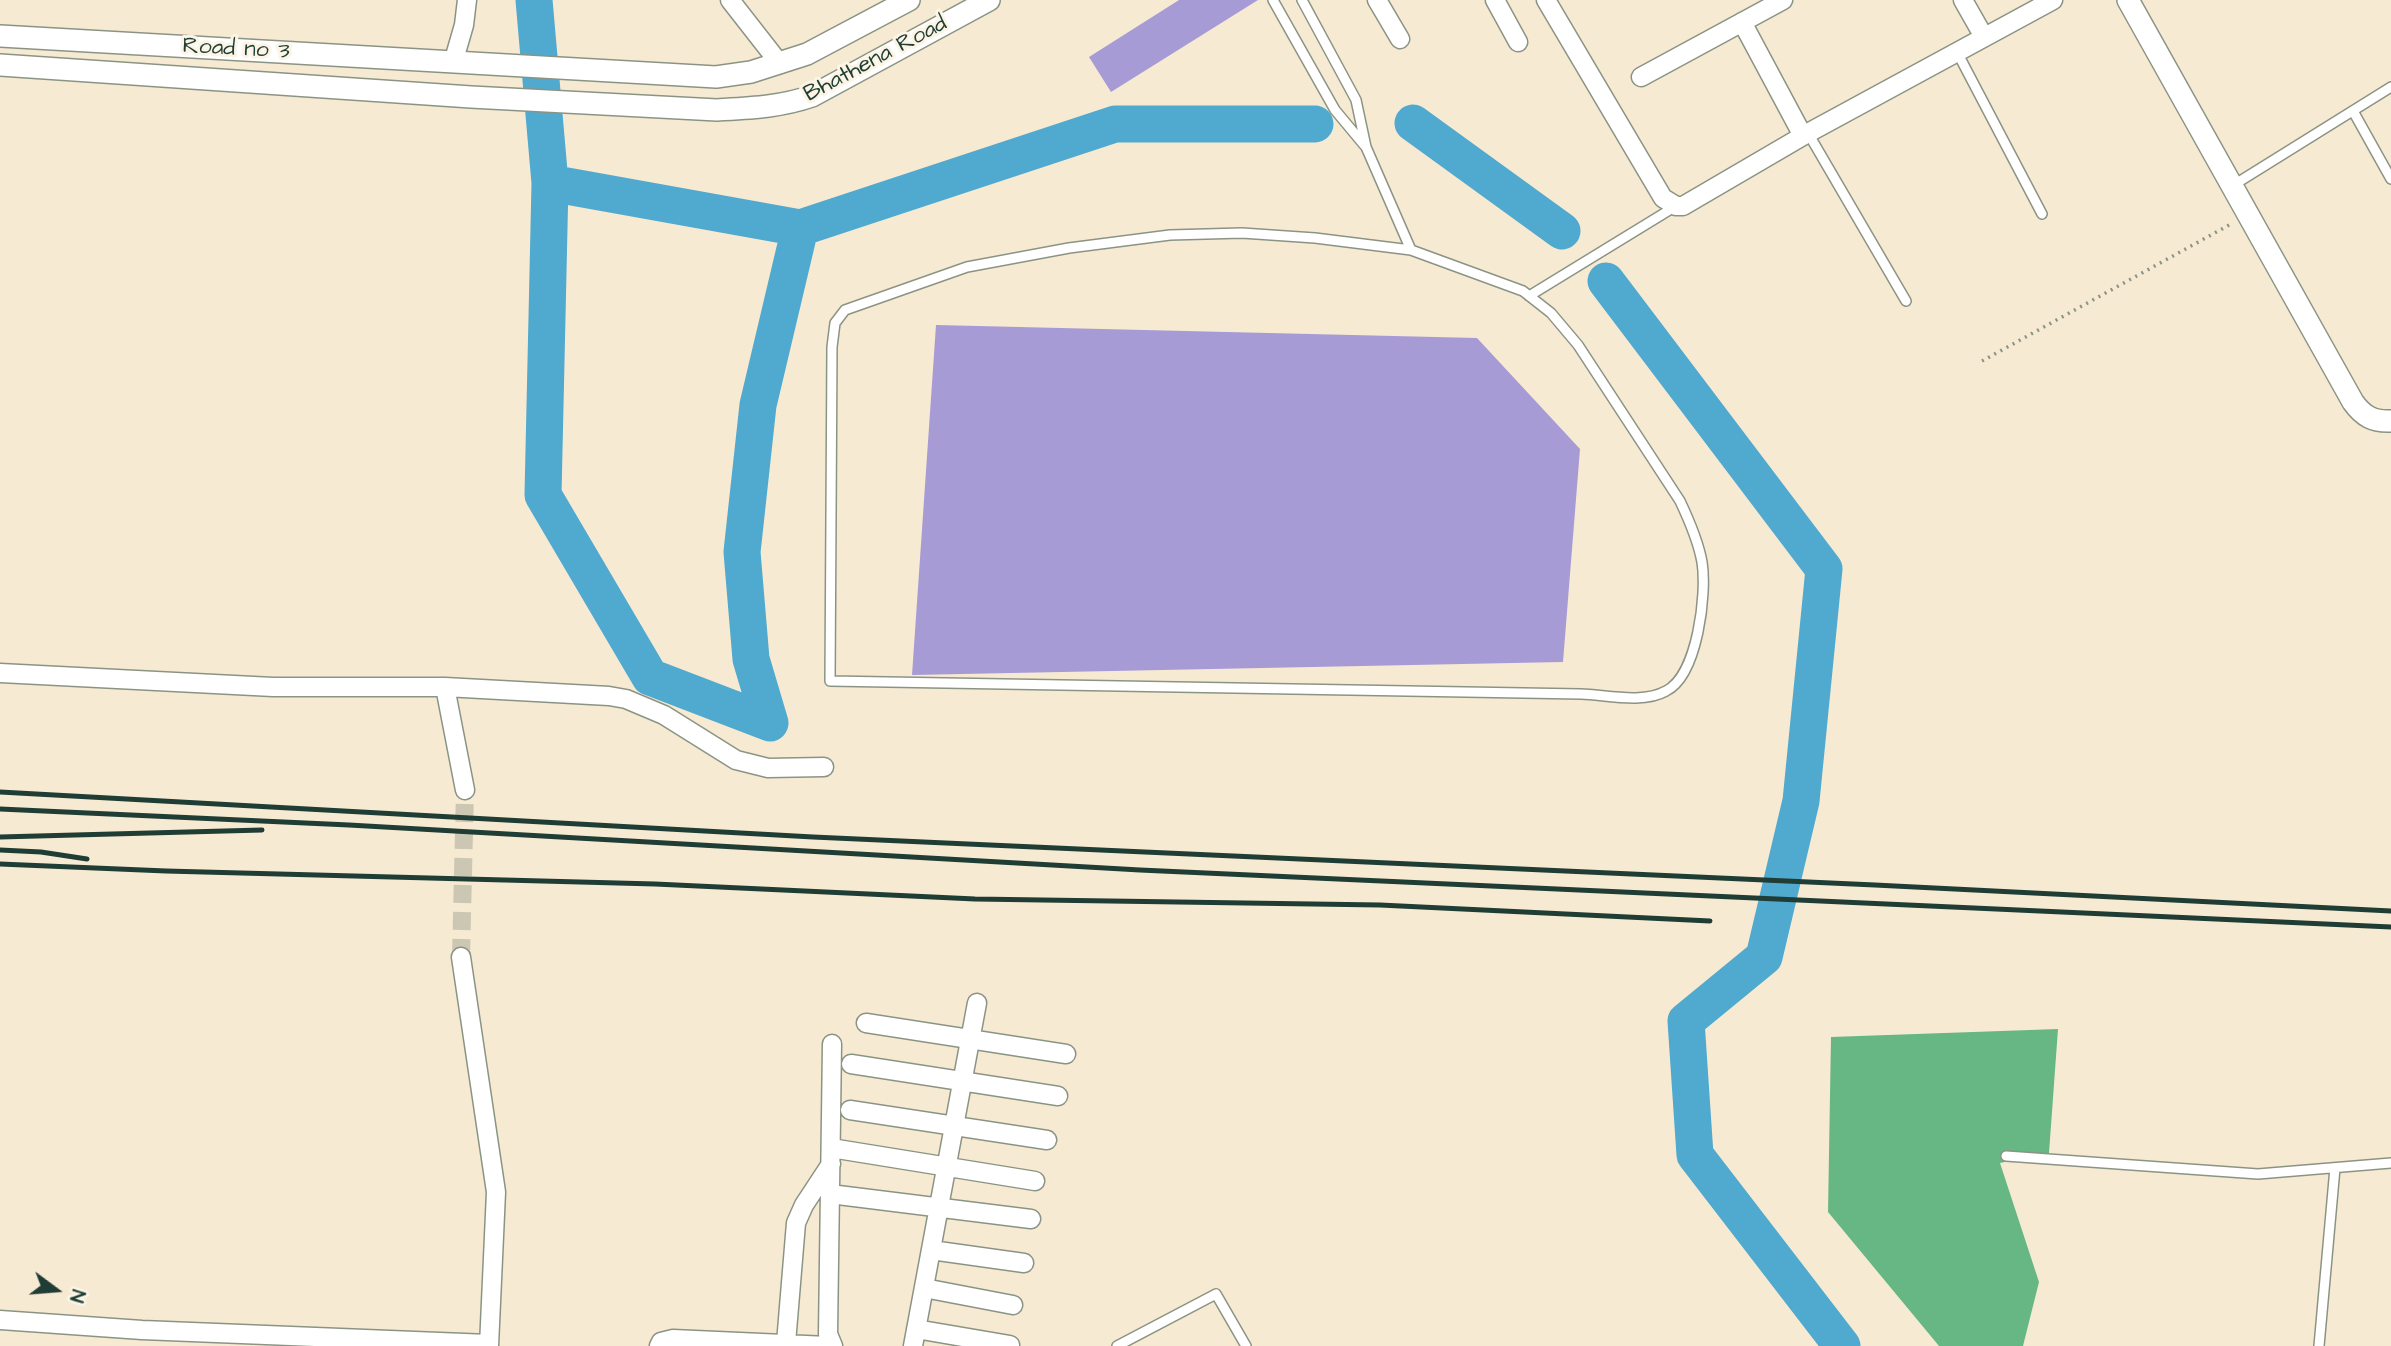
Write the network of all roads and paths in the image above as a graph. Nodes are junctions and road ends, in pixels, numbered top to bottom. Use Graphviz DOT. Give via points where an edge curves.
graph roads {
  1 [pos="467,0"];
  2 [pos="730,0"];
  3 [pos="909,0"];
  4 [pos="989,0"];
  5 [pos="1273,0"];
  6 [pos="1302,0"];
  7 [pos="1377,0"];
  8 [pos="1494,0"];
  9 [pos="1783,0"];
  10 [pos="1963,0"];
  11 [pos="2053,0"];
  12 [pos="2128,0"];
  13 [pos="1548,1"];
  14 [pos="1742,22"];
  15 [pos="0,37"];
  16 [pos="1984,37"];
  17 [pos="1400,39"];
  18 [pos="1518,42"];
  19 [pos="1958,52"];
  20 [pos="463,64"];
  21 [pos="780,64"];
  22 [pos="0,65"];
  23 [pos="716,77"];
  24 [pos="1641,77"];
  25 [pos="2391,88"];
  26 [pos="471,97"];
  27 [pos="2353,111"];
  28 [pos="1805,135"];
  29 [pos="1366,147"];
  30 [pos="2391,179"];
  31 [pos="2232,186"];
  32 [pos="1676,206"];
  33 [pos="2042,214"];
  34 [pos="2248,214"];
  35 [pos="1411,250"];
  36 [pos="1529,296"];
  37 [pos="1906,301"];
  38 [pos="1982,361"];
  39 [pos="2391,421"];
  40 [pos="0,673"];
  41 [pos="445,687"];
  42 [pos="824,767"];
  43 [pos="465,790"];
  44 [pos="461,957"];
  45 [pos="977,1003"];
  46 [pos="866,1023"];
  47 [pos="971,1039"];
  48 [pos="832,1044"];
  49 [pos="1066,1054"];
  50 [pos="851,1065"];
  51 [pos="963,1081"];
  52 [pos="1058,1096"];
  53 [pos="849,1110"];
  54 [pos="955,1125"];
  55 [pos="1047,1140"];
  56 [pos="831,1156"];
  57 [pos="2006,1156"];
  58 [pos="2391,1163"];
  59 [pos="947,1167"];
  60 [pos="2335,1168"];
  61 [pos="1035,1181"];
  62 [pos="830,1194"];
  63 [pos="939,1209"];
  64 [pos="1031,1219"];
  65 [pos="931,1250"];
  66 [pos="1024,1263"];
  67 [pos="924,1288"];
  68 [pos="1013,1305"];
  69 [pos="0,1320"];
  70 [pos="142,1338"];
  71 [pos="915,1338"];
  72 [pos="304,1341"];
  73 [pos="786,1343"];
  74 [pos="489,1345"];
  75 [pos="1010,1345"];
  76 [pos="659,1346"];
  77 [pos="831,1346"];
  78 [pos="1116,1346"];
  79 [pos="1246,1346"];
  80 [pos="2319,1346"];
  1 -- 20 [label="street"];
  2 -- 21 [label="street"];
  3 -- 21 [label="street, Bhathena Road"];
  4 -- 26 [label="street, Bhathena Road" via="812,96 786,105 717,110"];
  5 -- 29 [label="lane" via="1335,110"];
  6 -- 29 [label="lane" via="1356,100"];
  7 -- 17 [label="street"];
  8 -- 18 [label="street"];
  9 -- 14 [label="street"];
  10 -- 16 [label="street"];
  11 -- 16 [label="street"];
  12 -- 31 [label="street"];
  13 -- 32 [label="street" via="1663,198"];
  14 -- 24 [label="street"];
  14 -- 28 [label="street"];
  15 -- 20 [label="street, Road no 3"];
  16 -- 19 [label="street"];
  19 -- 28 [label="street"];
  19 -- 33 [label="lane"];
  20 -- 23 [label="street, Road no 3"];
  21 -- 23 [label="street, Bhathena Road"];
  22 -- 26 [label="street, Road no 3"];
  25 -- 27 [label="lane"];
  27 -- 30 [label="lane"];
  27 -- 31 [label="lane"];
  28 -- 32 [label="street"];
  28 -- 37 [label="lane"];
  29 -- 35 [label="lane"];
  31 -- 34 [label="street"];
  32 -- 36 [label="lane"];
  34 -- 38 [label="path"];
  34 -- 39 [label="street" via="2353,402 2371,419"];
  35 -- 36 [label="lane"];
  35 -- 36 [label="lane" via="1242,233 1170,235 967,267 845,310 835,323 832,347 830,681 1637,697 1669,690 1692,653 1704,594 1702,562 1692,526 1578,345 1551,313"];
  40 -- 41 [label="street" via="273,687"];
  41 -- 42 [label="street" via="617,698 664,715 736,760 768,768"];
  41 -- 43 [label="street"];
  44 -- 74 [label="street" via="496,1185"];
  45 -- 47 [label="street"];
  46 -- 47 [label="street"];
  47 -- 49 [label="street"];
  47 -- 51 [label="street"];
  48 -- 56 [label="street"];
  50 -- 51 [label="street"];
  51 -- 52 [label="street"];
  51 -- 54 [label="street"];
  53 -- 54 [label="street"];
  54 -- 55 [label="street"];
  54 -- 59 [label="street"];
  56 -- 59 [label="street"];
  56 -- 62 [label="street"];
  56 -- 73 [label="street" via="796,1223"];
  57 -- 60 [label="lane" via="2258,1174"];
  58 -- 60 [label="lane"];
  59 -- 61 [label="street"];
  59 -- 63 [label="street"];
  60 -- 80 [label="lane"];
  62 -- 63 [label="street"];
  62 -- 77 [label="street"];
  63 -- 64 [label="street"];
  63 -- 65 [label="street"];
  65 -- 66 [label="street"];
  65 -- 67 [label="street"];
  67 -- 68 [label="street"];
  67 -- 71 [label="street"];
  69 -- 70 [label="street"];
  70 -- 72 [label="street"];
  71 -- 75 [label="street"];
  72 -- 74 [label="street"];
  73 -- 76 [label="street" via="673,1339"];
  73 -- 77 [label="street"];
  78 -- 79 [label="lane" via="1216,1294"];
}
